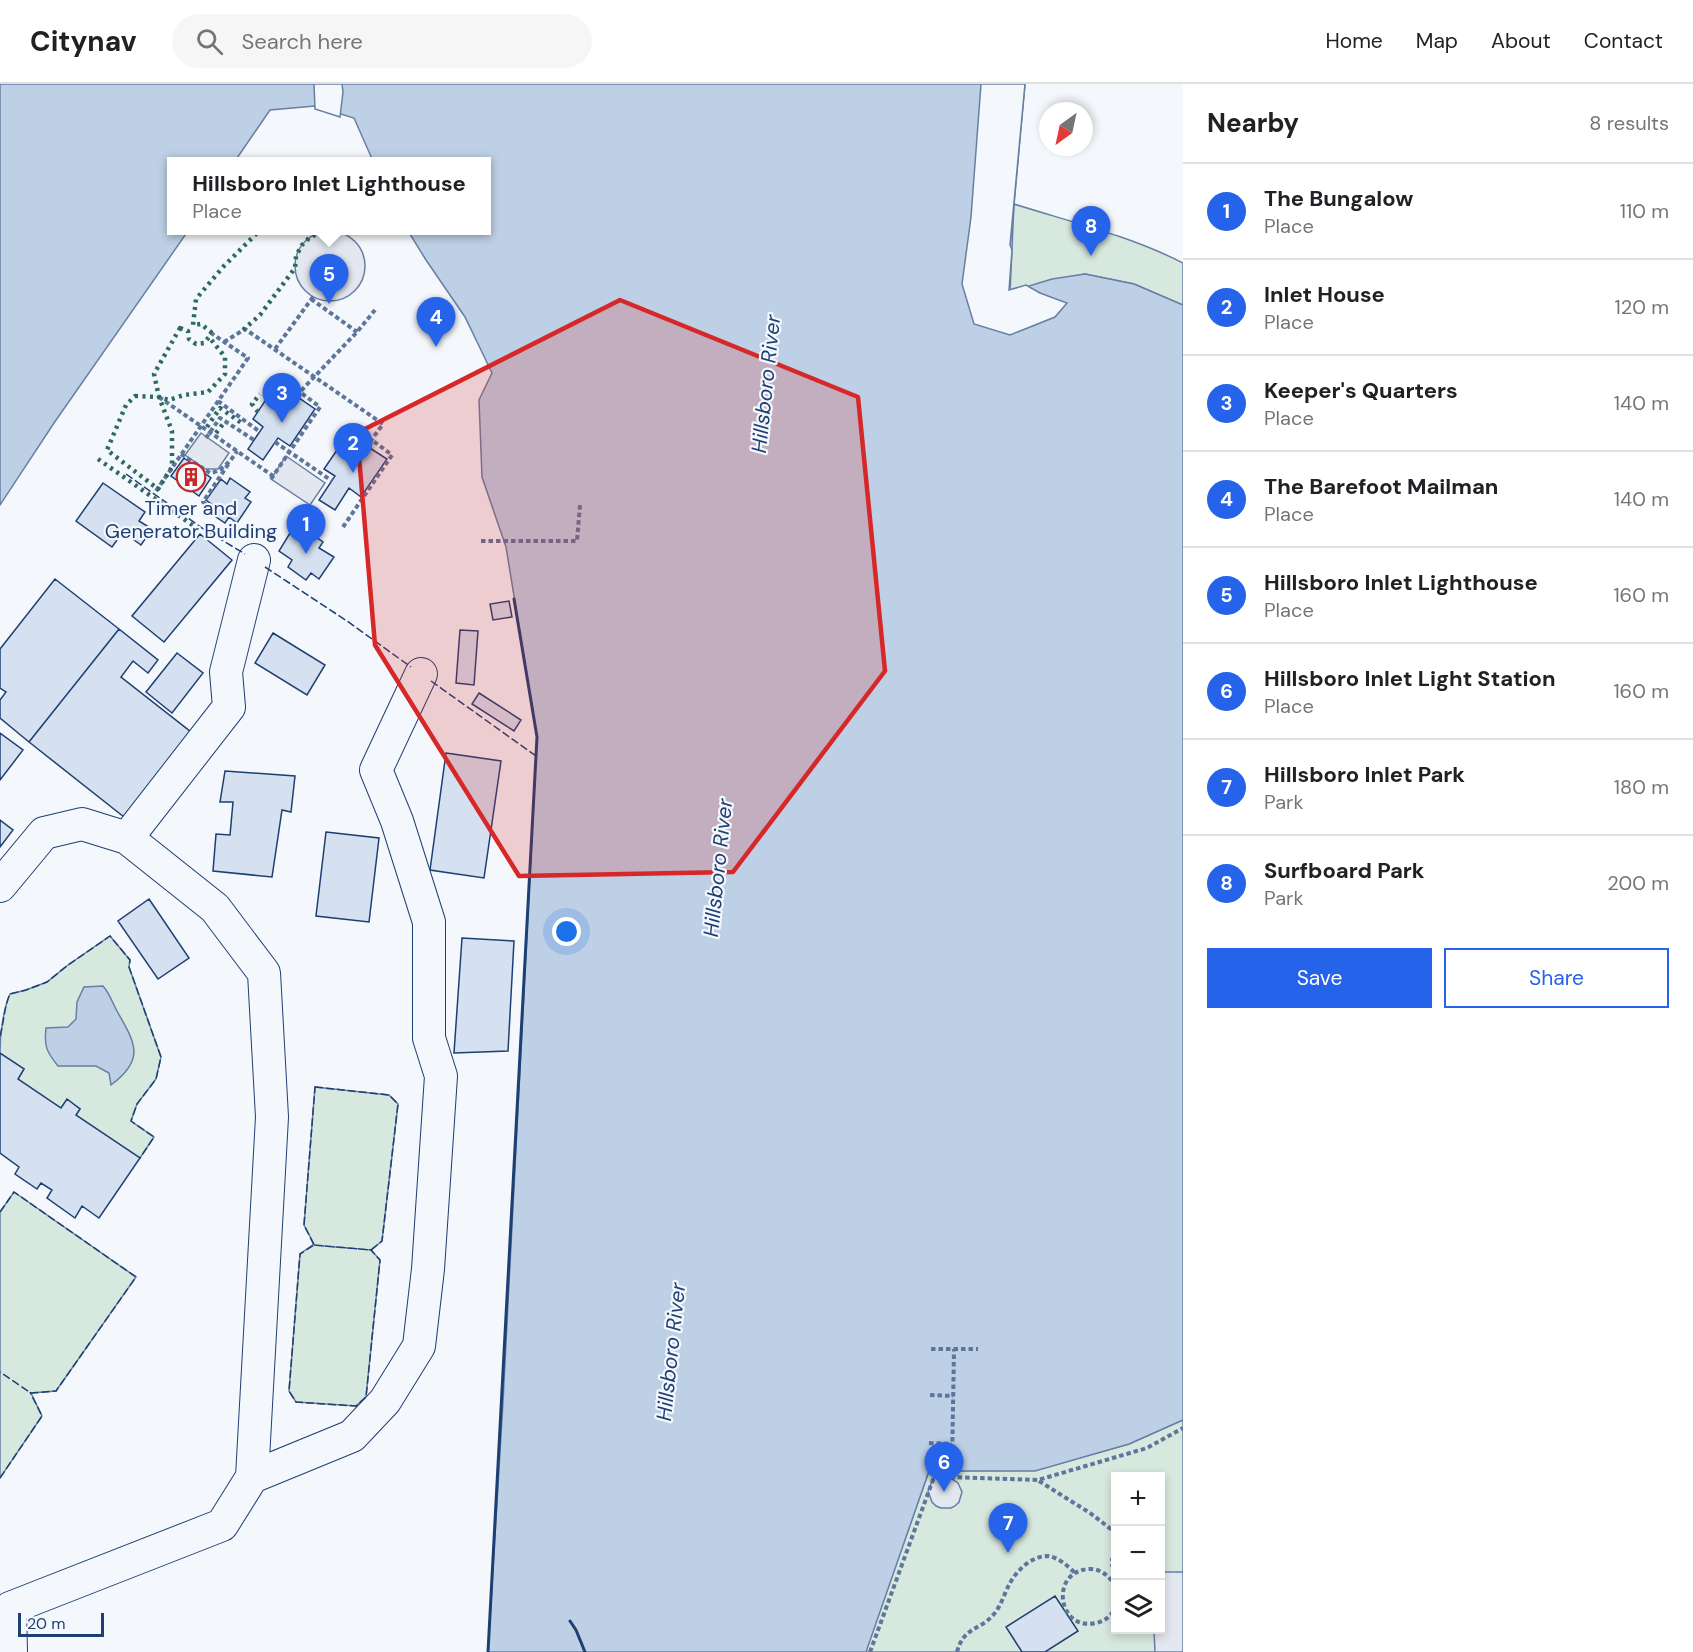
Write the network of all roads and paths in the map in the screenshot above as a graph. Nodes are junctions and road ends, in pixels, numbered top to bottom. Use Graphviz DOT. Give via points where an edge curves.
graph roads {
  1 [pos="375,310"];
  2 [pos="208,331"];
  3 [pos="357,332"];
  4 [pos="224,342"];
  5 [pos="274,349"];
  6 [pos="314,377"];
  7 [pos="159,397"];
  8 [pos="218,401"];
  9 [pos="200,427"];
  10 [pos="260,432"];
  11 [pos="210,433"];
  12 [pos="207,438"];
  13 [pos="372,440"];
  14 [pos="254,441"];
  15 [pos="276,442"];
  16 [pos="367,446"];
  17 [pos="237,451"];
  18 [pos="289,452"];
  19 [pos="182,454"];
  20 [pos="231,460"];
  21 [pos="332,481"];
  22 [pos="156,491"];
  23 [pos="580,505"];
  24 [pos="212,509"];
  25 [pos="343,527"];
  26 [pos="481,541"];
  27 [pos="254,560"];
  28 [pos="421,674"];
  29 [pos="128,838"];
  30 [pos="0,886"];
  31 [pos="931,1349"];
  32 [pos="954,1349"];
  33 [pos="978,1349"];
  34 [pos="930,1395"];
  35 [pos="953,1396"];
  36 [pos="1183,1428"];
  37 [pos="929,1443"];
  38 [pos="952,1444"];
  39 [pos="952,1464"];
  40 [pos="252,1478"];
  41 [pos="1038,1480"];
  42 [pos="1111,1529"];
  43 [pos="1075,1573"];
  44 [pos="1111,1576"];
  45 [pos="5,1609"];
  46 [pos="1111,1614"];
  47 [pos="11,1652"];
  48 [pos="870,1652"];
  49 [pos="957,1652"];
  1 -- 3 [label="path"];
  2 -- 4 [label="path"];
  3 -- 5 [label="path" via="312,298"];
  3 -- 6 [label="path"];
  4 -- 5 [label="path" via="245,328"];
  4 -- 8 [label="path" via="248,358"];
  5 -- 6 [label="path"];
  6 -- 13 [label="path" via="383,424"];
  6 -- 18 [label="path" via="298,394 320,407"];
  7 -- 9 [label="path"];
  8 -- 9 [label="path"];
  8 -- 10 [label="path"];
  9 -- 11 [label="path"];
  9 -- 19 [label="path"];
  11 -- 12 [label="path"];
  11 -- 14 [label="path" via="220,418"];
  11 -- 17 [label="path"];
  13 -- 16 [label="path"];
  13 -- 25 [label="path" via="392,454"];
  15 -- 18 [label="path"];
  17 -- 18 [label="path" via="272,478"];
  17 -- 20 [label="path"];
  18 -- 21 [label="path"];
  19 -- 20 [label="path" via="210,473"];
  19 -- 22 [label="path"];
  20 -- 24 [label="path" via="202,502"];
  23 -- 26 [label="path" via="577,541"];
  27 -- 29 [label="lane" via="226,672 229,707"];
  28 -- 40 [label="lane" via="376,770 397,821 429,922 429,1038 441,1076 419,1346 385,1401 352,1436"];
  29 -- 30 [label="lane" via="82,824 44,833"];
  29 -- 40 [label="lane" via="215,908 264,973 272,1117"];
  31 -- 32 [label="path"];
  32 -- 33 [label="path"];
  32 -- 35 [label="path"];
  34 -- 35 [label="path"];
  35 -- 38 [label="path"];
  36 -- 41 [label="path" via="1147,1448"];
  37 -- 38 [label="path"];
  38 -- 39 [label="path"];
  40 -- 45 [label="lane" via="222,1525"];
  41 -- 42 [label="path"];
  41 -- 48 [label="path" via="934,1477"];
  43 -- 44 [label="path" via="1095,1569"];
  43 -- 46 [label="path" via="1063,1589 1062,1599 1071,1617 1090,1624 1100,1623"];
  43 -- 49 [label="path" via="1049,1556 1033,1560 1009,1583 996,1613 965,1634"];
  45 -- 47 [label="lane"];
}
